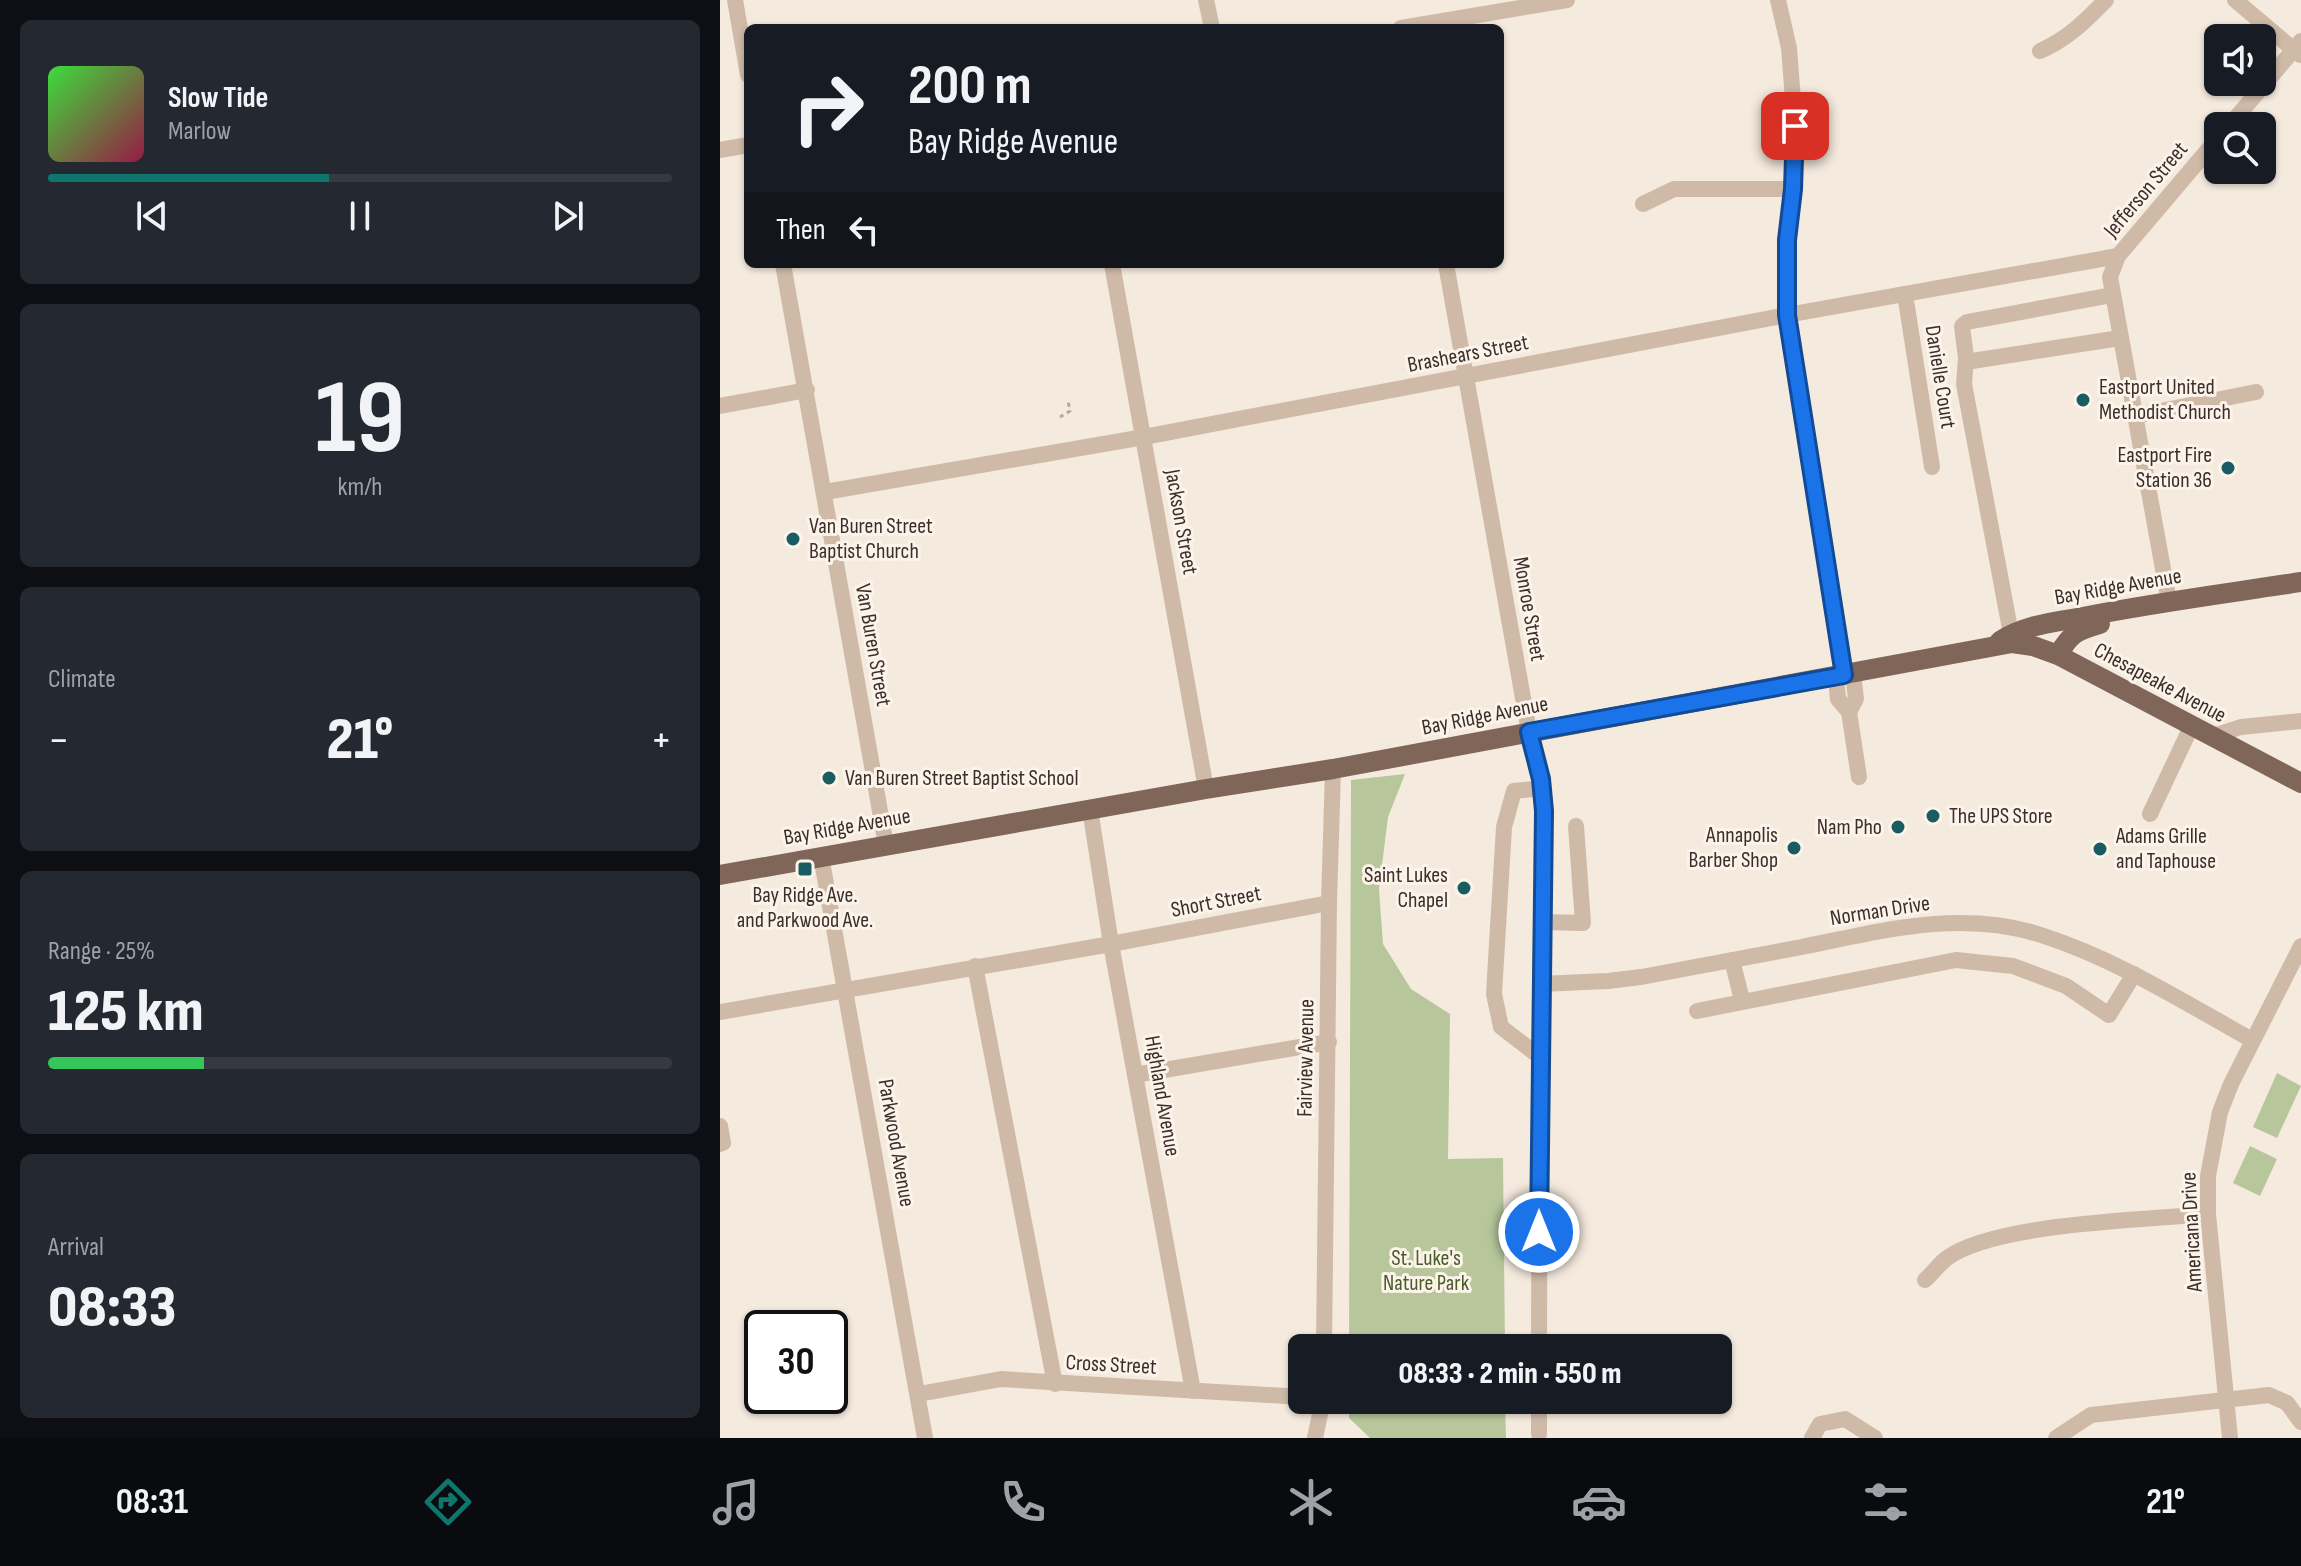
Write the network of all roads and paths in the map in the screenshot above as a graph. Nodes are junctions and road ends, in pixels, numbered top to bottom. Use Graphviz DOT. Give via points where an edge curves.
graph roads {
  1 [pos="735,0"];
  2 [pos="1206,0"];
  3 [pos="1567,0"];
  4 [pos="1778,0"];
  5 [pos="2106,0"];
  6 [pos="2235,0"];
  7 [pos="1211,24"];
  8 [pos="1426,24"];
  9 [pos="2298,49"];
  10 [pos="2040,51"];
  11 [pos="744,52"];
  12 [pos="2242,112"];
  13 [pos="744,146"];
  14 [pos="720,150"];
  15 [pos="2204,155"];
  16 [pos="1793,189"];
  17 [pos="1643,204"];
  18 [pos="2118,256"];
  19 [pos="784,268"];
  20 [pos="1113,268"];
  21 [pos="1447,268"];
  22 [pos="1905,294"];
  23 [pos="2112,295"];
  24 [pos="1787,315"];
  25 [pos="2120,338"];
  26 [pos="1966,358"];
  27 [pos="1465,377"];
  28 [pos="807,390"];
  29 [pos="2256,392"];
  30 [pos="1068,401"];
  31 [pos="720,406"];
  32 [pos="2135,416"];
  33 [pos="1060,417"];
  34 [pos="1144,437"];
  35 [pos="1932,467"];
  36 [pos="825,492"];
  37 [pos="2301,582"];
  38 [pos="2169,602"];
  39 [pos="2123,609"];
  40 [pos="2011,634"];
  41 [pos="1992,647"];
  42 [pos="2058,655"];
  43 [pos="1844,675"];
  44 [pos="2301,721"];
  45 [pos="2191,727"];
  46 [pos="1529,732"];
  47 [pos="2210,737"];
  48 [pos="1333,769"];
  49 [pos="1859,777"];
  50 [pos="2301,783"];
  51 [pos="1542,788"];
  52 [pos="1206,789"];
  53 [pos="1090,809"];
  54 [pos="2150,814"];
  55 [pos="1576,826"];
  56 [pos="886,845"];
  57 [pos="821,856"];
  58 [pos="720,875"];
  59 [pos="1329,903"];
  60 [pos="1541,922"];
  61 [pos="1111,944"];
  62 [pos="2301,946"];
  63 [pos="1732,960"];
  64 [pos="975,966"];
  65 [pos="2134,974"];
  66 [pos="1540,984"];
  67 [pos="845,989"];
  68 [pos="1742,1000"];
  69 [pos="1697,1011"];
  70 [pos="720,1012"];
  71 [pos="2252,1040"];
  72 [pos="1329,1042"];
  73 [pos="1540,1057"];
  74 [pos="1135,1075"];
  75 [pos="2208,1214"];
  76 [pos="1925,1280"];
  77 [pos="1324,1334"];
  78 [pos="1539,1334"];
  79 [pos="1055,1384"];
  80 [pos="1193,1391"];
  81 [pos="919,1394"];
  82 [pos="1288,1396"];
  83 [pos="2226,1401"];
  84 [pos="1320,1414"];
  85 [pos="1539,1414"];
  86 [pos="2301,1422"];
  87 [pos="1539,1434"];
  88 [pos="925,1438"];
  89 [pos="1315,1438"];
  90 [pos="1812,1438"];
  91 [pos="1875,1438"];
  92 [pos="2056,1438"];
  93 [pos="2230,1438"];
  1 -- 11 [label="street"];
  2 -- 7 [label="street"];
  3 -- 8 [label="street"];
  4 -- 16 [label="street" via="1794,85"];
  5 -- 10 [label="street" via="2079,28"];
  6 -- 9 [label="street"];
  9 -- 12 [label="street"];
  13 -- 14 [label="street"];
  15 -- 18 [label="street, Jefferson Street"];
  16 -- 17 [label="street" via="1674,189"];
  16 -- 24 [label="street"];
  18 -- 22 [label="street, Brashears Street"];
  18 -- 23 [label="street, Jefferson Street" via="2110,277"];
  19 -- 28 [label="street, Van Buren Street"];
  20 -- 34 [label="street, Jackson Street"];
  21 -- 27 [label="street, Monroe Street"];
  22 -- 24 [label="street, Brashears Street"];
  22 -- 35 [label="street, Danielle Court"];
  23 -- 25 [label="street, Jefferson Street"];
  23 -- 26 [label="street" via="1967,322 1962,326"];
  24 -- 27 [label="street, Brashears Street"];
  24 -- 43 [label="street"];
  25 -- 26 [label="street"];
  25 -- 32 [label="street, Jefferson Street"];
  26 -- 40 [label="street" via="1964,384"];
  27 -- 34 [label="street, Brashears Street"];
  27 -- 46 [label="street, Monroe Street"];
  28 -- 31 [label="street"];
  28 -- 36 [label="street, Van Buren Street"];
  29 -- 32 [label="street"];
  30 -- 33 [label="path" via="1070,411"];
  32 -- 38 [label="street, Jefferson Street"];
  34 -- 36 [label="street, Brashears Street"];
  34 -- 52 [label="street, Jackson Street"];
  36 -- 56 [label="street, Van Buren Street"];
  37 -- 38 [label="main road, Bay Ridge Avenue"];
  38 -- 39 [label="main road, Bay Ridge Avenue"];
  39 -- 40 [label="main road, Bay Ridge Avenue"];
  39 -- 42 [label="main road" via="2109,622 2076,632"];
  40 -- 41 [label="main road, Bay Ridge Avenue"];
  41 -- 42 [label="main road, Chesapeake Avenue" via="2012,643"];
  41 -- 43 [label="main road, Bay Ridge Avenue"];
  42 -- 45 [label="main road, Chesapeake Avenue"];
  43 -- 46 [label="main road, Bay Ridge Avenue"];
  43 -- 49 [label="street" via="1856,699 1849,712"];
  44 -- 47 [label="street" via="2241,727"];
  45 -- 47 [label="main road, Chesapeake Avenue"];
  45 -- 54 [label="street"];
  46 -- 48 [label="main road, Bay Ridge Avenue"];
  46 -- 51 [label="street, Monroe Street"];
  47 -- 50 [label="main road, Chesapeake Avenue"];
  48 -- 52 [label="main road, Bay Ridge Avenue"];
  48 -- 59 [label="street, Fairview Avenue"];
  51 -- 60 [label="street, Monroe Street"];
  51 -- 73 [label="street" via="1514,791 1504,827 1494,994 1501,1027"];
  52 -- 53 [label="main road, Bay Ridge Avenue"];
  53 -- 56 [label="main road, Bay Ridge Avenue"];
  53 -- 61 [label="street, Highland Avenue"];
  55 -- 60 [label="street" via="1583,923"];
  56 -- 57 [label="main road, Bay Ridge Avenue"];
  57 -- 58 [label="main road, Bay Ridge Avenue"];
  57 -- 67 [label="street, Parkwood Avenue"];
  59 -- 61 [label="street, Short Street"];
  59 -- 72 [label="street, Fairview Avenue"];
  60 -- 66 [label="street, Monroe Street"];
  61 -- 64 [label="street, Short Street"];
  61 -- 74 [label="street, Highland Avenue"];
  62 -- 71 [label="street, Americana Drive"];
  63 -- 65 [label="street, Norman Drive" via="1912,925 1957,923 2039,934"];
  63 -- 66 [label="street, Norman Drive" via="1608,981"];
  63 -- 68 [label="street"];
  64 -- 67 [label="street, Short Street"];
  64 -- 79 [label="street"];
  65 -- 68 [label="street" via="2109,1015 2066,986 2013,966 1956,960"];
  65 -- 71 [label="street, Norman Drive"];
  66 -- 73 [label="street, Monroe Street"];
  67 -- 70 [label="street, Short Street"];
  67 -- 81 [label="street, Parkwood Avenue"];
  68 -- 69 [label="street"];
  71 -- 75 [label="street, Americana Drive" via="2220,1112 2208,1176"];
  72 -- 74 [label="street"];
  72 -- 77 [label="street, Fairview Avenue"];
  73 -- 78 [label="street, Monroe Street"];
  74 -- 80 [label="street, Highland Avenue"];
  75 -- 76 [label="street" via="2044,1229 1982,1242 1948,1257"];
  75 -- 83 [label="street, Americana Drive"];
  79 -- 80 [label="street, Cross Street"];
  79 -- 81 [label="street, Cross Street" via="1001,1379"];
  80 -- 82 [label="street, Cross Street"];
  81 -- 88 [label="street, Parkwood Avenue"];
  83 -- 86 [label="street" via="2269,1395 2287,1403"];
  83 -- 92 [label="street" via="2091,1415"];
  83 -- 93 [label="street, Americana Drive"];
  84 -- 89 [label="street"];
  85 -- 87 [label="street"];
  90 -- 91 [label="street" via="1820,1424 1845,1419"];
}
